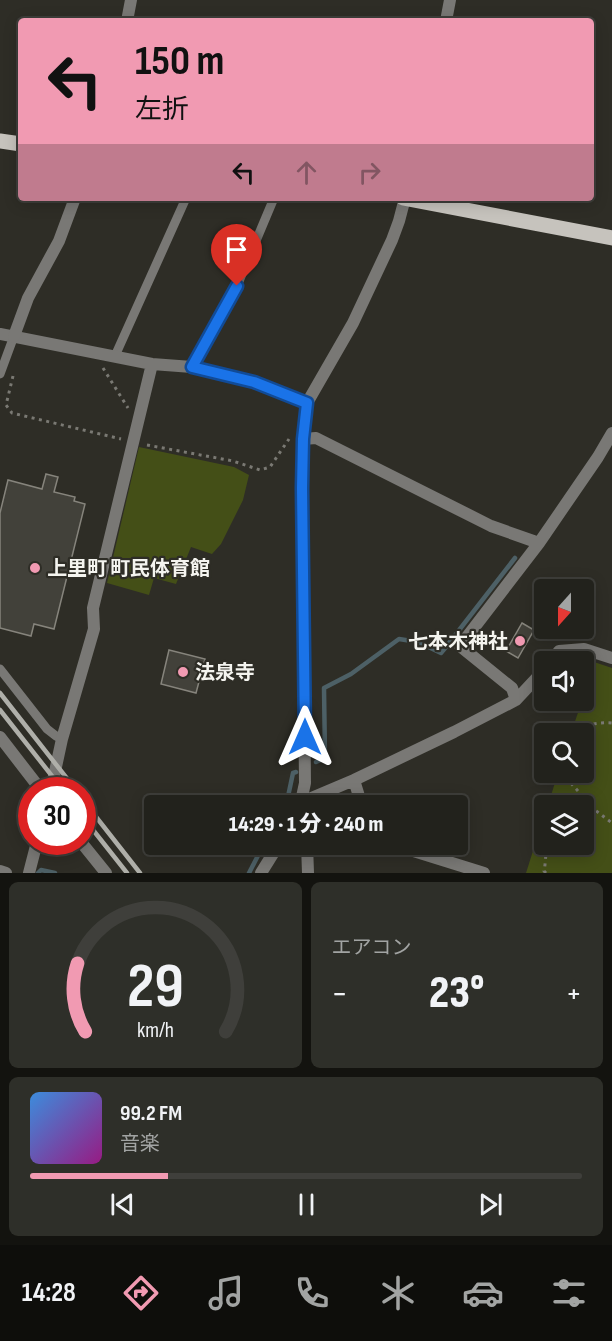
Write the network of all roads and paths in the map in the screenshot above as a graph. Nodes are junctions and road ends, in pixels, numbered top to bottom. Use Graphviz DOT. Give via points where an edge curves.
graph roads {
  1 [pos="131,0"];
  2 [pos="450,0"];
  3 [pos="127,18"];
  4 [pos="447,18"];
  5 [pos="0,141"];
  6 [pos="18,144"];
  7 [pos="74,201"];
  8 [pos="185,201"];
  9 [pos="273,201"];
  10 [pos="403,201"];
  11 [pos="420,201"];
  12 [pos="612,238"];
  13 [pos="0,334"];
  14 [pos="14,336"];
  15 [pos="115,356"];
  16 [pos="101,364"];
  17 [pos="153,364"];
  18 [pos="192,367"];
  19 [pos="14,372"];
  20 [pos="0,374"];
  21 [pos="307,403"];
  22 [pos="132,415"];
  23 [pos="612,433"];
  24 [pos="303,439"];
  25 [pos="129,441"];
  26 [pos="538,543"];
  27 [pos="559,651"];
  28 [pos="590,651"];
  29 [pos="594,652"];
  30 [pos="612,658"];
  31 [pos="0,669"];
  32 [pos="534,681"];
  33 [pos="516,700"];
  34 [pos="594,723"];
  35 [pos="612,723"];
  36 [pos="0,737"];
  37 [pos="62,739"];
  38 [pos="31,777"];
  39 [pos="54,777"];
  40 [pos="354,780"];
  41 [pos="571,783"];
  42 [pos="303,795"];
  43 [pos="322,795"];
  44 [pos="359,795"];
  45 [pos="595,810"];
  46 [pos="612,823"];
  47 [pos="33,855"];
  48 [pos="91,855"];
  49 [pos="272,855"];
  50 [pos="307,855"];
  51 [pos="426,855"];
  52 [pos="546,855"];
  53 [pos="0,872"];
  54 [pos="6,873"];
  55 [pos="28,873"];
  56 [pos="106,873"];
  57 [pos="261,873"];
  58 [pos="308,873"];
  59 [pos="484,873"];
  60 [pos="546,873"];
  1 -- 3 [label="street"];
  2 -- 4 [label="street"];
  5 -- 6 [label="main road"];
  7 -- 14 [label="street"];
  8 -- 15 [label="lane"];
  9 -- 18 [label="lane" via="237,286"];
  10 -- 21 [label="street" via="392,240 353,323"];
  11 -- 12 [label="main road"];
  13 -- 14 [label="street"];
  14 -- 15 [label="street"];
  14 -- 20 [label="lane"];
  15 -- 17 [label="street"];
  16 -- 22 [label="path"];
  17 -- 18 [label="street"];
  17 -- 25 [label="street"];
  18 -- 21 [label="street" via="254,382"];
  19 -- 25 [label="path" via="6,405 12,413"];
  21 -- 24 [label="street"];
  23 -- 26 [label="street"];
  24 -- 25 [label="path" via="288,438 270,466 260,470"];
  24 -- 26 [label="street" via="316,438 491,526"];
  24 -- 42 [label="street"];
  25 -- 37 [label="street" via="93,608 94,629"];
  26 -- 33 [label="street" via="460,646 512,688"];
  27 -- 28 [label="street"];
  29 -- 30 [label="street"];
  31 -- 37 [label="lane" via="47,729"];
  32 -- 33 [label="street"];
  33 -- 40 [label="street"];
  34 -- 35 [label="path"];
  36 -- 38 [label="street"];
  37 -- 39 [label="street"];
  40 -- 43 [label="street"];
  40 -- 44 [label="street"];
  41 -- 45 [label="path"];
  45 -- 46 [label="path"];
  47 -- 55 [label="street"];
  48 -- 56 [label="street"];
  49 -- 57 [label="street"];
  50 -- 58 [label="street"];
  51 -- 59 [label="street"];
  52 -- 60 [label="path"];
  53 -- 54 [label="street"];
}
